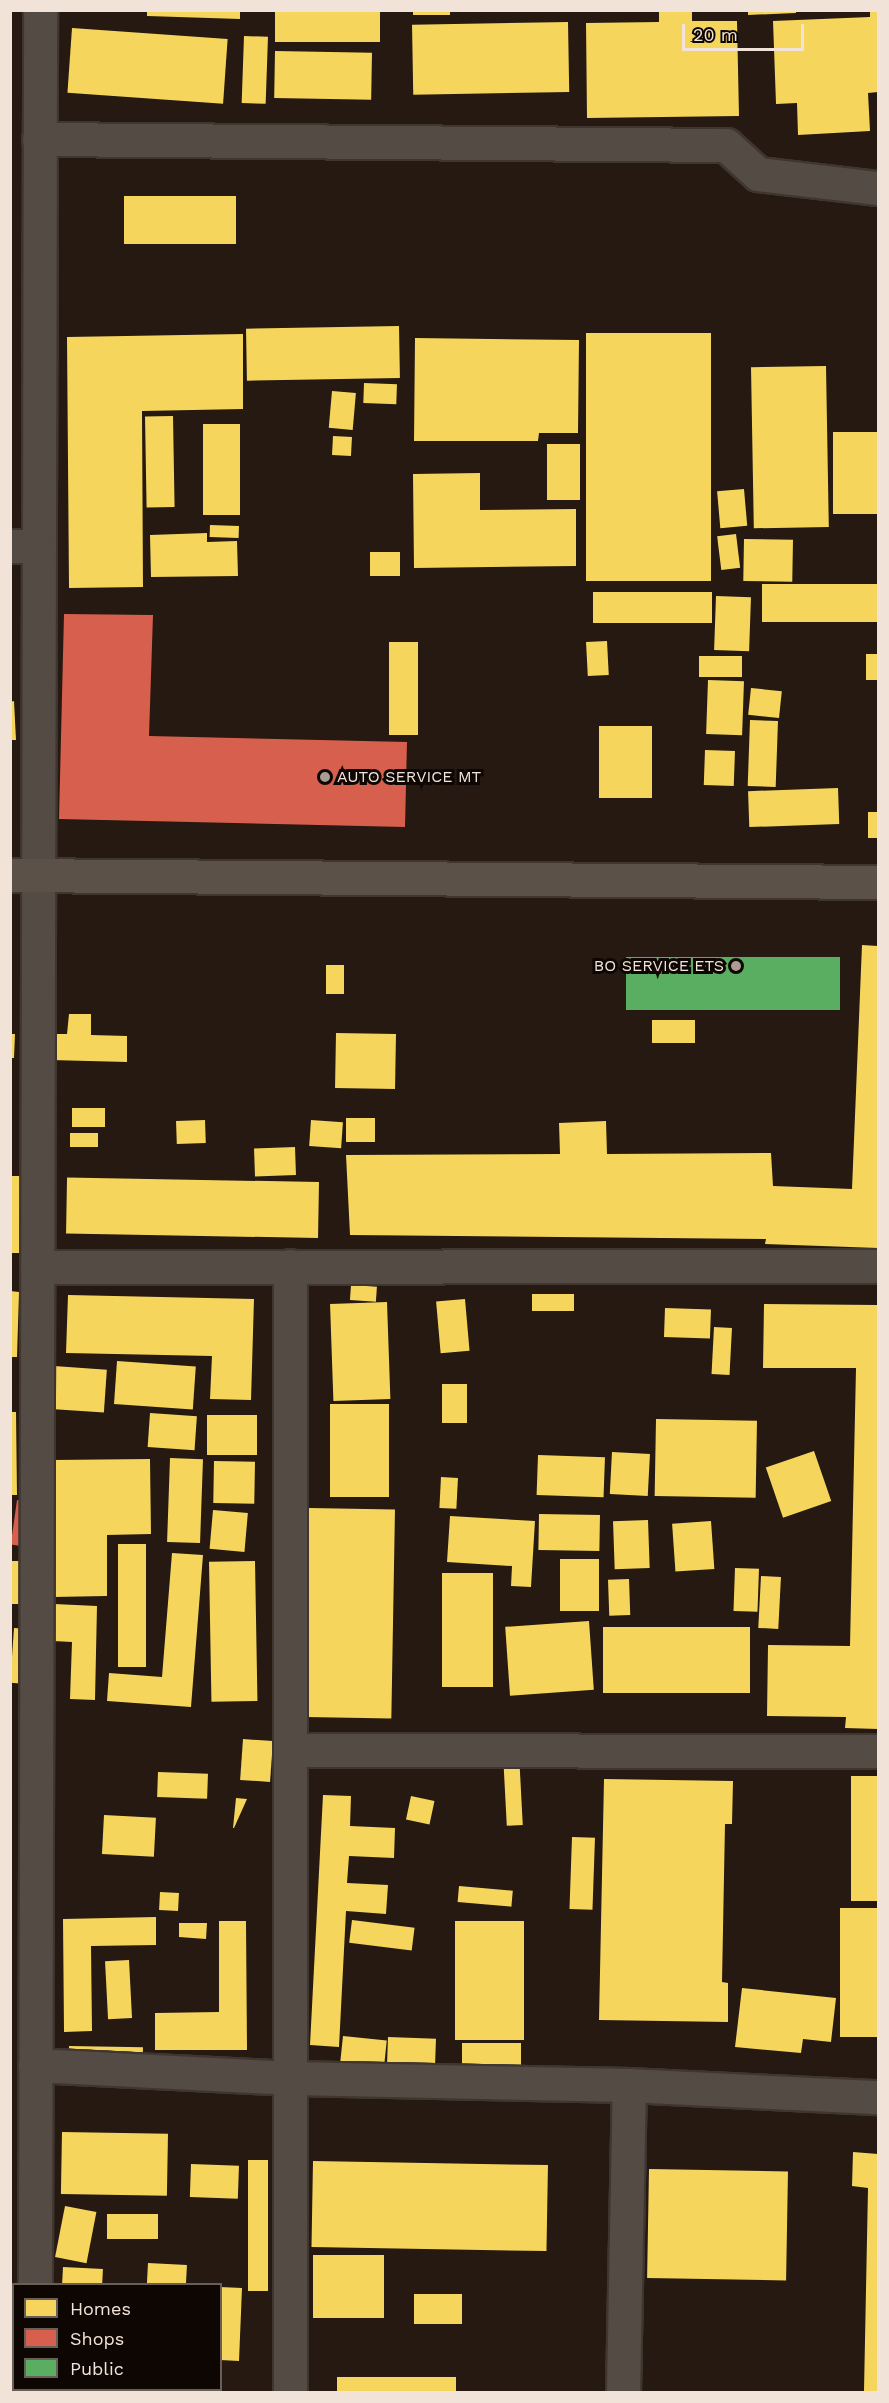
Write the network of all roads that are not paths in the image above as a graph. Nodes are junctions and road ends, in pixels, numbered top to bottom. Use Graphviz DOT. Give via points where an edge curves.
graph roads {
  1 [pos="40,10"];
  2 [pos="39,138"];
  3 [pos="879,188"];
  4 [pos="25,546"];
  5 [pos="24,875"];
  6 [pos="879,882"];
  7 [pos="290,1266"];
  8 [pos="879,1266"];
  9 [pos="37,1267"];
  10 [pos="290,1750"];
  11 [pos="879,1751"];
  12 [pos="35,2065"];
  13 [pos="292,2078"];
  14 [pos="629,2085"];
  15 [pos="879,2097"];
  16 [pos="35,2283"];
  17 [pos="290,2392"];
  18 [pos="623,2392"];
  1 -- 2 [label="street"];
  2 -- 3 [label="street" via="726,145 758,174"];
  2 -- 4 [label="street"];
  4 -- 5 [label="street"];
  5 -- 6 [label="street"];
  5 -- 9 [label="street"];
  7 -- 8 [label="street"];
  7 -- 9 [label="street"];
  7 -- 10 [label="street"];
  9 -- 12 [label="street"];
  10 -- 11 [label="street"];
  10 -- 13 [label="street"];
  12 -- 13 [label="street"];
  12 -- 16 [label="street"];
  13 -- 14 [label="street"];
  13 -- 17 [label="street"];
  14 -- 15 [label="street"];
  14 -- 18 [label="street"];
}
